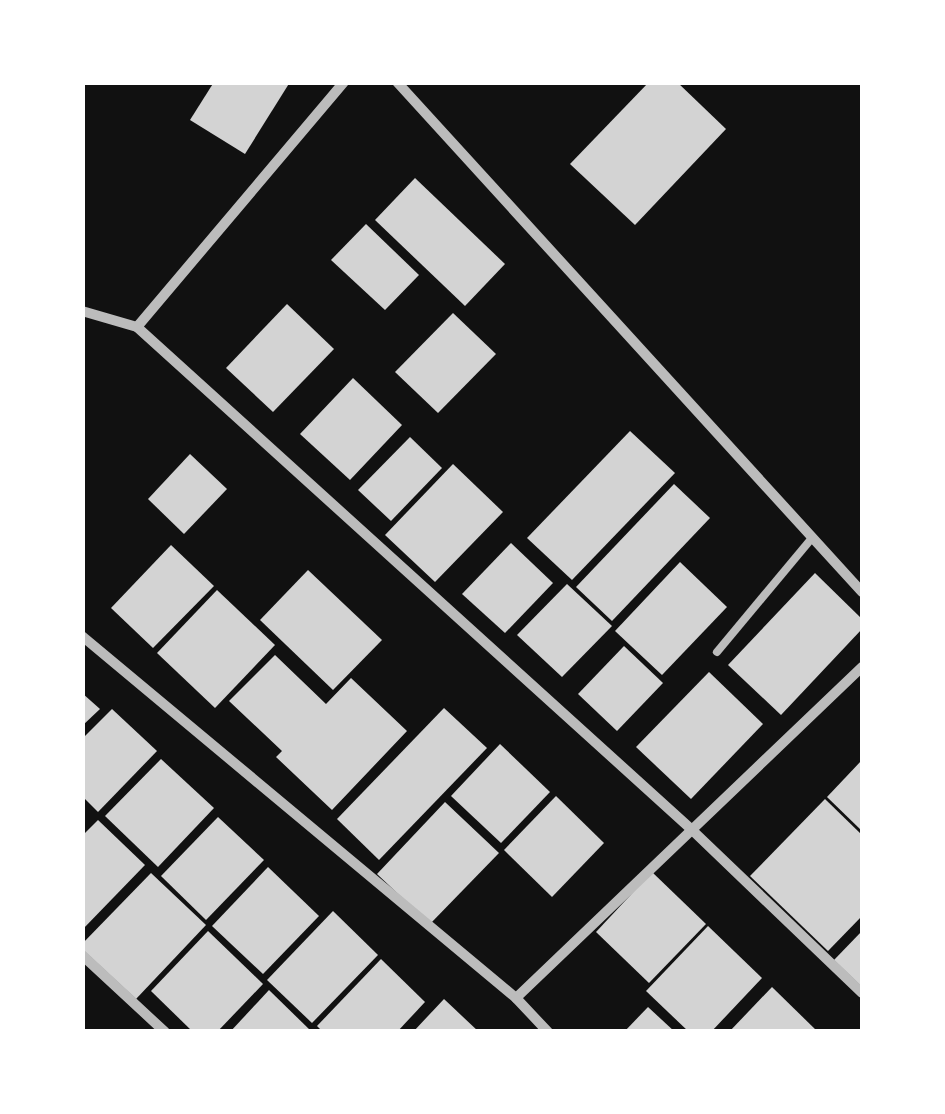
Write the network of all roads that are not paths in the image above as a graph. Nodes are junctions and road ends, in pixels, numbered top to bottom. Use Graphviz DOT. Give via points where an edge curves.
graph roads {
  1 [pos="344,82"];
  2 [pos="397,82"];
  3 [pos="82,311"];
  4 [pos="137,328"];
  5 [pos="812,538"];
  6 [pos="862,592"];
  7 [pos="82,636"];
  8 [pos="717,652"];
  9 [pos="862,667"];
  10 [pos="691,829"];
  11 [pos="82,955"];
  12 [pos="862,993"];
  13 [pos="516,998"];
  14 [pos="164,1032"];
  15 [pos="548,1032"];
  1 -- 4 [label="street"];
  2 -- 5 [label="street"];
  3 -- 4 [label="street"];
  4 -- 10 [label="street"];
  5 -- 6 [label="street"];
  5 -- 8 [label="lane"];
  7 -- 13 [label="street"];
  9 -- 10 [label="street"];
  10 -- 12 [label="street"];
  10 -- 13 [label="street"];
  11 -- 14 [label="street"];
  13 -- 15 [label="street"];
}
